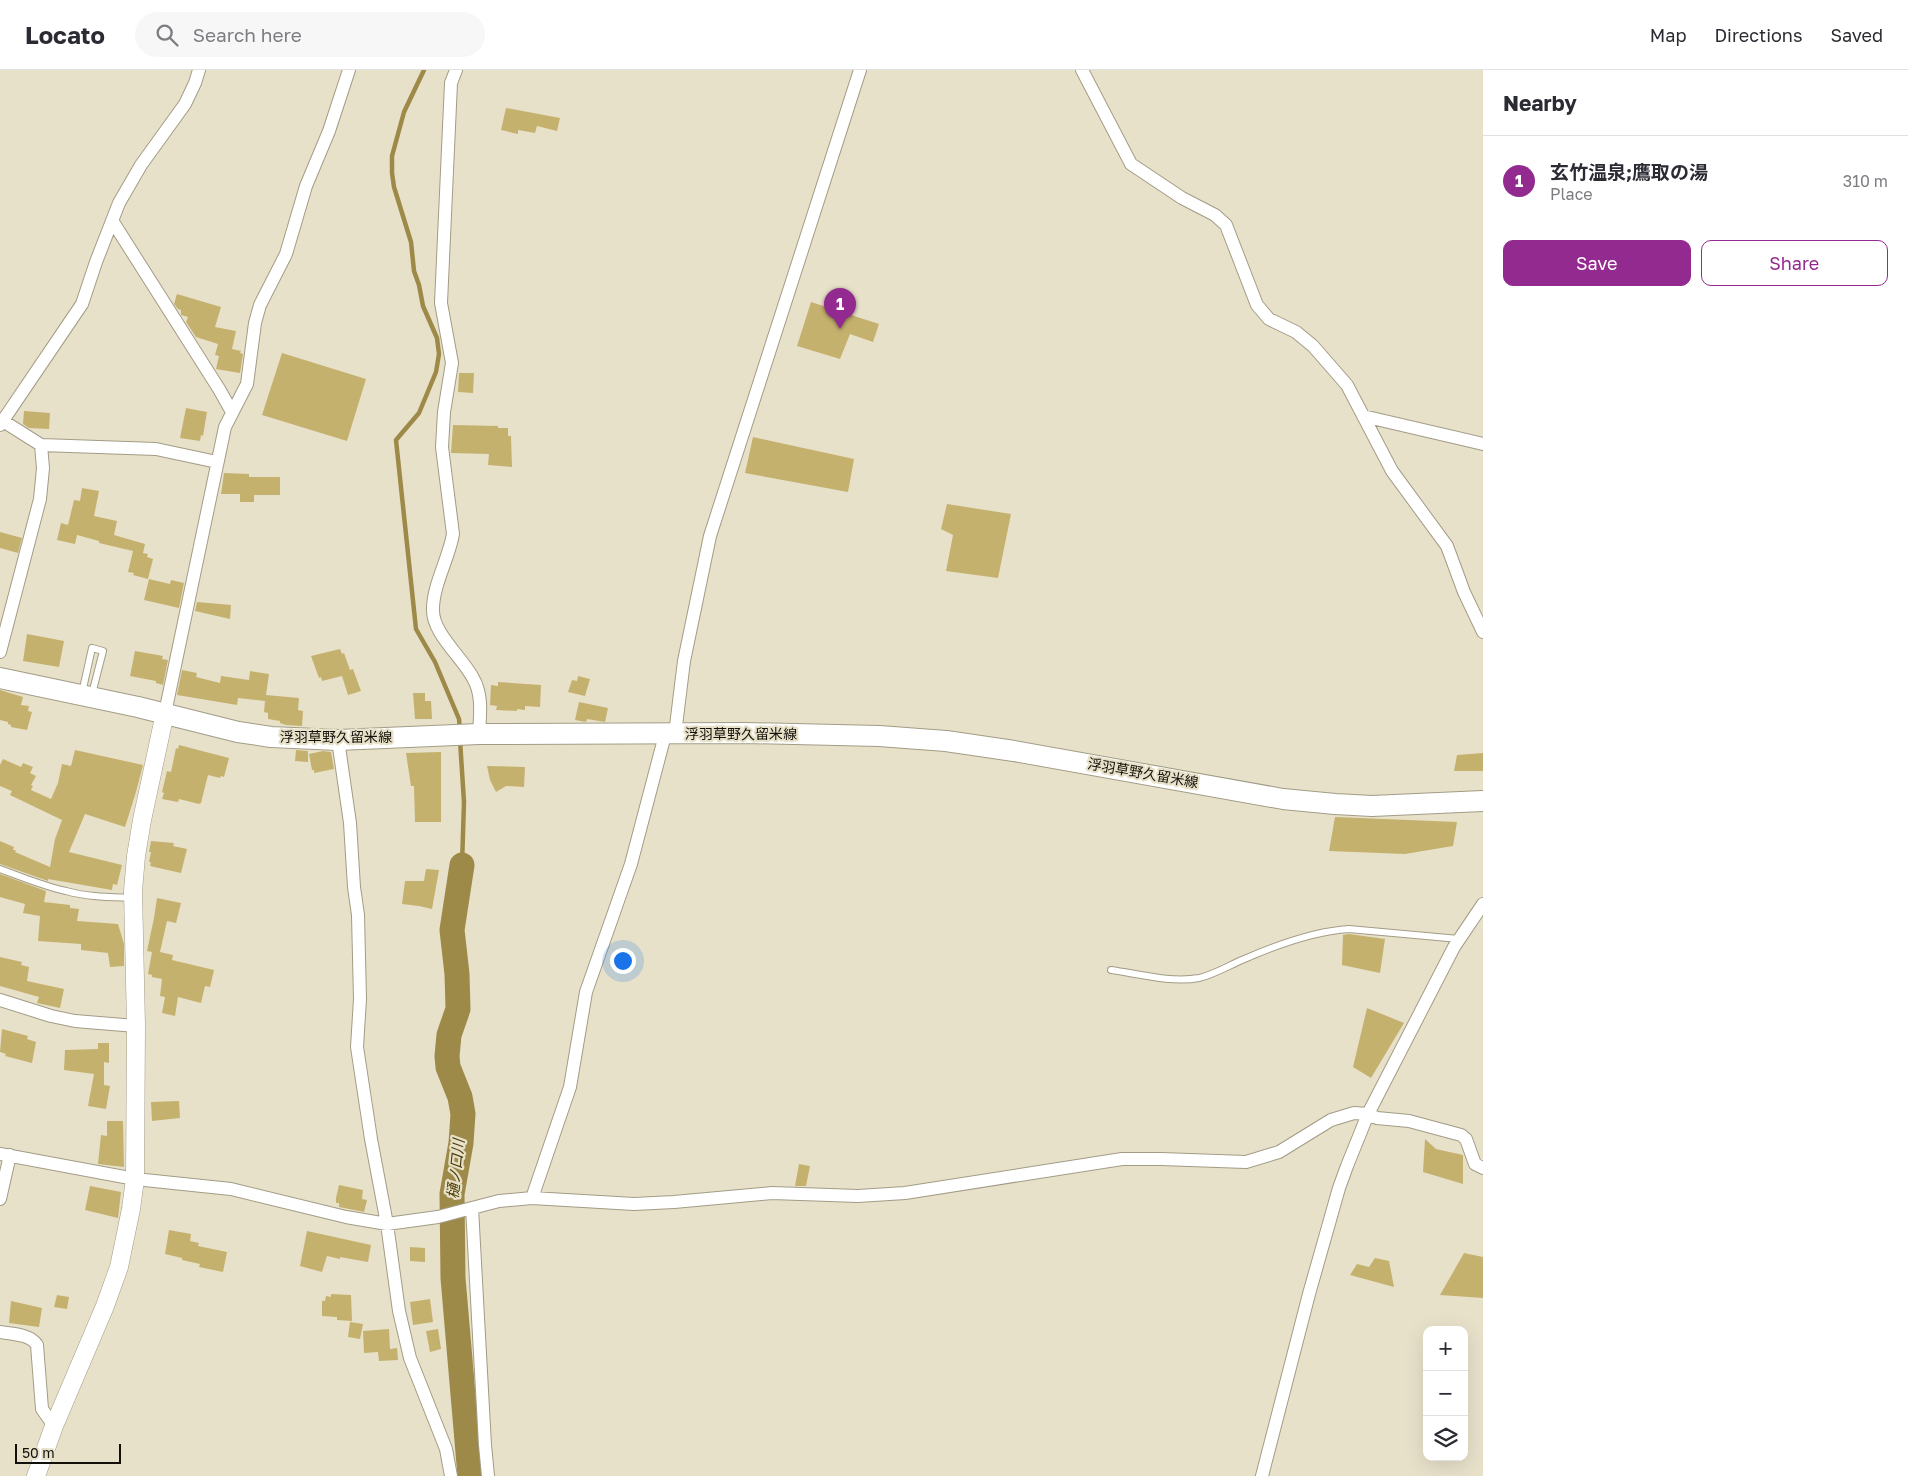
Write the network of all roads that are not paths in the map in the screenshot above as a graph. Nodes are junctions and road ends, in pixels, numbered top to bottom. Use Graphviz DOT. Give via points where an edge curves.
graph roads {
  1 [pos="198,70"];
  2 [pos="349,70"];
  3 [pos="456,70"];
  4 [pos="860,70"];
  5 [pos="1082,70"];
  6 [pos="113,222"];
  7 [pos="232,412"];
  8 [pos="1363,416"];
  9 [pos="1,423"];
  10 [pos="1483,444"];
  11 [pos="41,445"];
  12 [pos="217,462"];
  13 [pos="1483,632"];
  14 [pos="0,652"];
  15 [pos="0,678"];
  16 [pos="86,696"];
  17 [pos="165,713"];
  18 [pos="476,734"];
  19 [pos="670,735"];
  20 [pos="338,740"];
  21 [pos="1483,801"];
  22 [pos="0,869"];
  23 [pos="133,898"];
  24 [pos="1483,904"];
  25 [pos="1459,939"];
  26 [pos="1111,970"];
  27 [pos="0,1000"];
  28 [pos="136,1026"];
  29 [pos="1368,1114"];
  30 [pos="5,1155"];
  31 [pos="1483,1168"];
  32 [pos="135,1179"];
  33 [pos="532,1198"];
  34 [pos="0,1199"];
  35 [pos="468,1209"];
  36 [pos="386,1224"];
  37 [pos="0,1332"];
  38 [pos="54,1426"];
  39 [pos="36,1476"];
  40 [pos="451,1476"];
  41 [pos="488,1476"];
  42 [pos="1262,1476"];
  1 -- 6 [label="street" via="184,104 141,165 119,203"];
  2 -- 7 [label="street" via="330,131 306,186 286,254 260,305 247,384"];
  3 -- 18 [label="street" via="451,83 441,303 452,363 442,447 453,534 433,609 439,630 474,678 481,706"];
  4 -- 19 [label="street" via="710,536"];
  5 -- 8 [label="street" via="1131,164 1226,224 1258,305 1269,319 1296,332 1314,346 1347,385"];
  6 -- 7 [label="street"];
  6 -- 9 [label="street" via="82,304"];
  7 -- 12 [label="street"];
  8 -- 10 [label="street"];
  8 -- 13 [label="street" via="1392,471 1447,546"];
  9 -- 11 [label="street"];
  11 -- 12 [label="street" via="156,449"];
  11 -- 14 [label="street" via="40,499"];
  12 -- 17 [label="street"];
  15 -- 16 [label="main road, 浮羽草野久留米線"];
  16 -- 16 [label="lane" via="92,648 103,651"];
  16 -- 17 [label="main road, 浮羽草野久留米線"];
  17 -- 20 [label="main road, 浮羽草野久留米線" via="238,732"];
  17 -- 23 [label="street" via="139,838"];
  18 -- 19 [label="main road, 浮羽草野久留米線"];
  18 -- 20 [label="main road, 浮羽草野久留米線"];
  19 -- 21 [label="main road, 浮羽草野久留米線" via="816,734 946,741 1292,800 1372,806"];
  19 -- 33 [label="street" via="632,864 586,992 570,1087"];
  20 -- 36 [label="street" via="358,915 358,1048"];
  22 -- 23 [label="lane" via="68,892"];
  23 -- 28 [label="street"];
  24 -- 25 [label="street"];
  25 -- 26 [label="lane" via="1336,930 1274,946 1201,977 1165,978"];
  25 -- 29 [label="street"];
  27 -- 28 [label="street" via="75,1021"];
  28 -- 32 [label="street"];
  29 -- 31 [label="street" via="1409,1121 1461,1136 1466,1139 1475,1164"];
  29 -- 33 [label="street" via="1331,1120 1279,1152 1246,1162 1114,1160 881,1196 772,1193 634,1204"];
  29 -- 42 [label="street" via="1339,1188"];
  30 -- 32 [label="street"];
  30 -- 34 [label="street"];
  32 -- 36 [label="street" via="231,1189"];
  32 -- 38 [label="street" via="119,1268"];
  33 -- 35 [label="street" via="498,1201"];
  35 -- 36 [label="street"];
  35 -- 41 [label="street"];
  36 -- 40 [label="street" via="399,1311 410,1358 446,1449"];
  37 -- 38 [label="street" via="26,1337 37,1346 42,1409"];
  38 -- 39 [label="street"];
}
